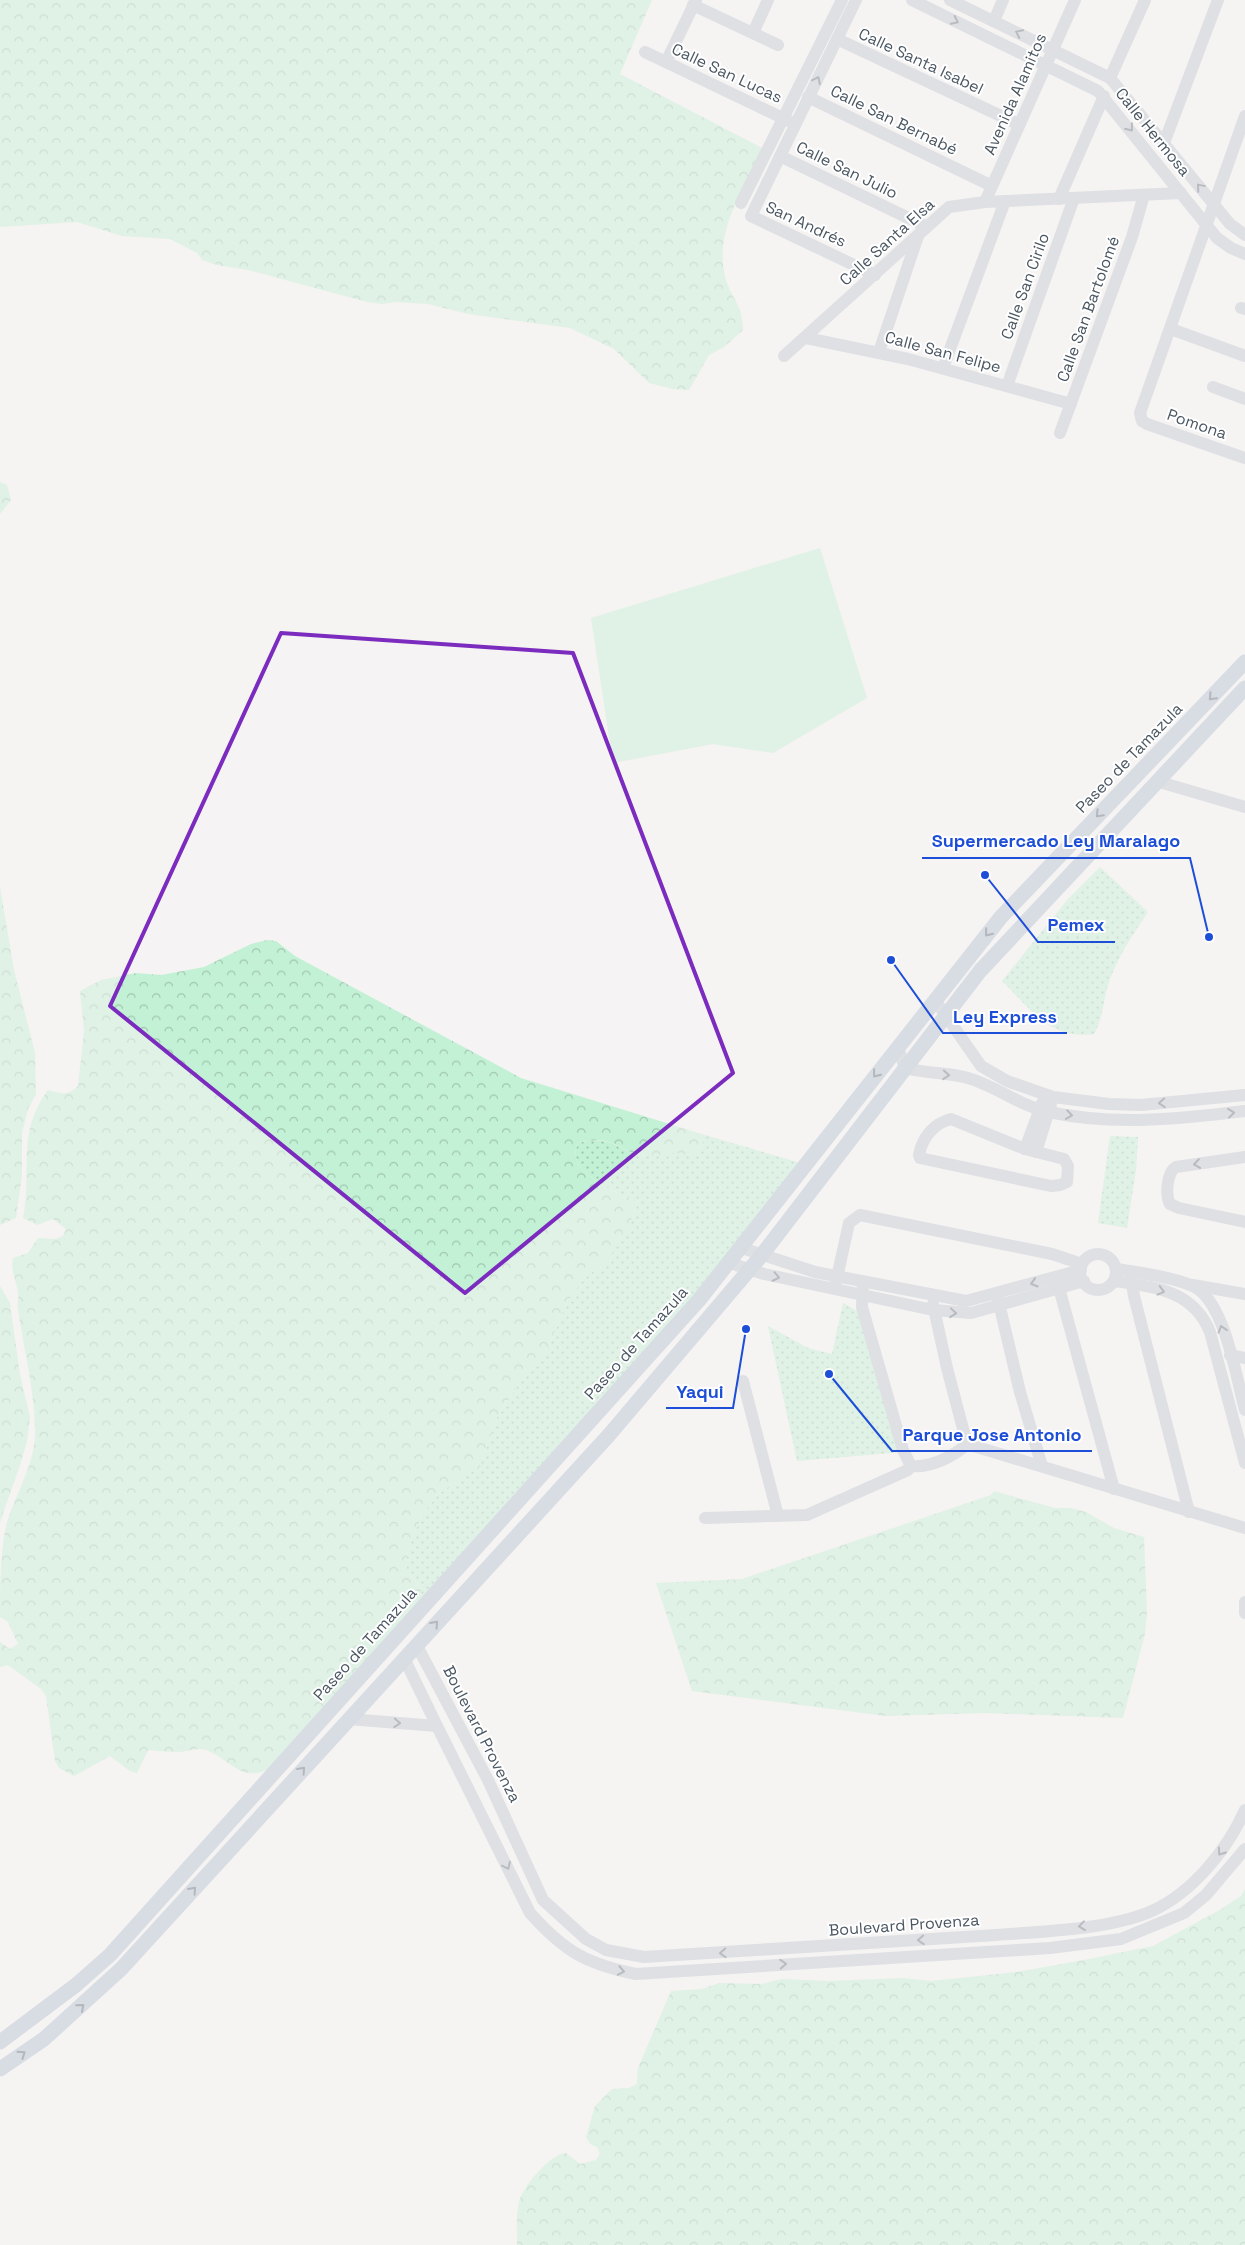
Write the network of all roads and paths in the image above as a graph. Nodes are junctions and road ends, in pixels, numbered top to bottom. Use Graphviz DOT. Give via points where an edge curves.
graph roads {
  1 [pos="768,0"];
  2 [pos="842,0"];
  3 [pos="856,0"];
  4 [pos="912,0"];
  5 [pos="950,0"];
  6 [pos="1003,0"];
  7 [pos="1075,0"];
  8 [pos="1144,0"];
  9 [pos="1218,0"];
  10 [pos="694,2"];
  11 [pos="994,21"];
  12 [pos="753,33"];
  13 [pos="837,40"];
  14 [pos="778,44"];
  15 [pos="1053,50"];
  16 [pos="645,52"];
  17 [pos="666,62"];
  18 [pos="1045,66"];
  19 [pos="1110,78"];
  20 [pos="1104,96"];
  21 [pos="808,97"];
  22 [pos="1245,116"];
  23 [pos="790,121"];
  24 [pos="1018,124"];
  25 [pos="1164,143"];
  26 [pos="780,156"];
  27 [pos="992,186"];
  28 [pos="1181,193"];
  29 [pos="1144,195"];
  30 [pos="1074,198"];
  31 [pos="1059,199"];
  32 [pos="1004,201"];
  33 [pos="985,202"];
  34 [pos="741,203"];
  35 [pos="1215,205"];
  36 [pos="1208,227"];
  37 [pos="923,230"];
  38 [pos="1245,235"];
  39 [pos="1245,254"];
  40 [pos="875,275"];
  41 [pos="1171,329"];
  42 [pos="806,338"];
  43 [pos="879,352"];
  44 [pos="784,356"];
  45 [pos="1245,356"];
  46 [pos="943,368"];
  47 [pos="1007,386"];
  48 [pos="1212,387"];
  49 [pos="1245,399"];
  50 [pos="1071,404"];
  51 [pos="1060,433"];
  52 [pos="1245,458"];
  53 [pos="1245,662"];
  54 [pos="1245,688"];
  55 [pos="1179,732"];
  56 [pos="1193,744"];
  57 [pos="1156,781"];
  58 [pos="1245,807"];
  59 [pos="1032,883"];
  60 [pos="1010,937"];
  61 [pos="934,1000"];
  62 [pos="946,1015"];
  63 [pos="898,1048"];
  64 [pos="977,1060"];
  65 [pos="905,1068"];
  66 [pos="966,1077"];
  67 [pos="1004,1087"];
  68 [pos="1049,1095"];
  69 [pos="1245,1096"];
  70 [pos="1109,1104"];
  71 [pos="1141,1105"];
  72 [pos="1044,1111"];
  73 [pos="1245,1111"];
  74 [pos="1109,1120"];
  75 [pos="1142,1120"];
  76 [pos="1031,1151"];
  77 [pos="1245,1157"];
  78 [pos="1245,1222"];
  79 [pos="742,1248"];
  80 [pos="761,1256"];
  81 [pos="730,1263"];
  82 [pos="749,1269"];
  83 [pos="1082,1272"];
  84 [pos="837,1275"];
  85 [pos="1115,1275"];
  86 [pos="1130,1277"];
  87 [pos="863,1281"];
  88 [pos="1188,1284"];
  89 [pos="1060,1288"];
  90 [pos="834,1289"];
  91 [pos="1245,1294"];
  92 [pos="861,1295"];
  93 [pos="934,1297"];
  94 [pos="998,1300"];
  95 [pos="933,1310"];
  96 [pos="1230,1355"];
  97 [pos="1245,1358"];
  98 [pos="742,1382"];
  99 [pos="1245,1410"];
  100 [pos="1239,1425"];
  101 [pos="967,1444"];
  102 [pos="1245,1463"];
  103 [pos="911,1466"];
  104 [pos="1042,1466"];
  105 [pos="1114,1489"];
  106 [pos="1189,1512"];
  107 [pos="778,1516"];
  108 [pos="705,1518"];
  109 [pos="1245,1528"];
  110 [pos="1245,1602"];
  111 [pos="1245,1613"];
  112 [pos="416,1644"];
  113 [pos="404,1658"];
  114 [pos="348,1719"];
  115 [pos="437,1726"];
  116 [pos="1245,1810"];
  117 [pos="516,1840"];
  118 [pos="498,1848"];
  119 [pos="1245,1850"];
  120 [pos="1059,1929"];
  121 [pos="1062,1947"];
  122 [pos="752,1951"];
  123 [pos="755,1966"];
  124 [pos="0,2042"];
  125 [pos="0,2069"];
  1 -- 12 [label="street"];
  2 -- 23 [label="street"];
  3 -- 13 [label="street"];
  4 -- 18 [label="street, Calle Hermosa, one-way"];
  5 -- 11 [label="street, Calle Hermosa"];
  6 -- 11 [label="street"];
  7 -- 15 [label="street, Avenida Alamitos"];
  8 -- 19 [label="street"];
  9 -- 25 [label="street"];
  10 -- 12 [label="street"];
  10 -- 17 [label="street"];
  15 -- 11 [label="street, Calle Hermosa, one-way"];
  12 -- 14 [label="street"];
  21 -- 13 [label="street, one-way"];
  13 -- 24 [label="street, Calle Santa Isabel"];
  15 -- 18 [label="street, Avenida Alamitos"];
  15 -- 19 [label="street, Calle Hermosa"];
  16 -- 17 [label="street, Calle San Lucas"];
  17 -- 23 [label="street, Calle San Lucas"];
  18 -- 20 [label="street, Calle Hermosa"];
  18 -- 24 [label="street, Avenida Alamitos"];
  19 -- 25 [label="street, Calle Hermosa"];
  20 -- 28 [label="street, Calle Hermosa, one-way"];
  20 -- 31 [label="street"];
  21 -- 23 [label="street"];
  21 -- 27 [label="street, Calle San Bernabé"];
  22 -- 35 [label="street"];
  23 -- 26 [label="street"];
  23 -- 34 [label="street"];
  24 -- 27 [label="street, Avenida Alamitos"];
  35 -- 25 [label="street, Calle Hermosa, one-way"];
  26 -- 37 [label="street, Calle San Julio"];
  26 -- 40 [label="street, San Andrés" via="751,216"];
  27 -- 33 [label="street, Avenida Alamitos"];
  28 -- 29 [label="street, Calle Santa Elsa"];
  28 -- 36 [label="street, Calle Hermosa"];
  29 -- 30 [label="street, Calle Santa Elsa"];
  29 -- 50 [label="street, Calle San Bartolomé" via="1132,237"];
  30 -- 31 [label="street, Calle Santa Elsa"];
  30 -- 47 [label="street, Calle San Cirilo"];
  31 -- 32 [label="street, Calle Santa Elsa"];
  32 -- 33 [label="street, Calle Santa Elsa"];
  32 -- 46 [label="street"];
  33 -- 37 [label="street, Calle Santa Elsa" via="949,207"];
  35 -- 36 [label="street"];
  35 -- 38 [label="street, Calle Hermosa" via="1230,224"];
  36 -- 39 [label="street, Calle Hermosa" via="1217,238"];
  36 -- 41 [label="street"];
  37 -- 40 [label="street, Calle Santa Elsa"];
  37 -- 43 [label="street"];
  40 -- 42 [label="street, Calle Santa Elsa"];
  41 -- 45 [label="street"];
  41 -- 52 [label="street, Pomona" via="1140,418 1147,424"];
  42 -- 43 [label="street, Calle San Felipe"];
  42 -- 44 [label="street, Calle Santa Elsa"];
  43 -- 46 [label="street, Calle San Felipe"];
  46 -- 47 [label="street, Calle San Felipe"];
  47 -- 50 [label="street, Calle San Felipe"];
  48 -- 49 [label="street"];
  50 -- 51 [label="street, Calle San Bartolomé"];
  53 -- 55 [label="main road, Paseo de Tamazula, one-way"];
  54 -- 56 [label="main road"];
  55 -- 56 [label="main road"];
  55 -- 59 [label="main road, Paseo de Tamazula, one-way"];
  56 -- 57 [label="main road"];
  57 -- 58 [label="street"];
  57 -- 60 [label="main road"];
  59 -- 60 [label="main road" via="1031,898"];
  59 -- 61 [label="main road, Paseo de Tamazula, one-way"];
  60 -- 62 [label="main road"];
  61 -- 62 [label="street"];
  61 -- 63 [label="main road, Paseo de Tamazula"];
  62 -- 64 [label="street"];
  62 -- 65 [label="main road"];
  63 -- 65 [label="street"];
  63 -- 79 [label="main road, Paseo de Tamazula, one-way"];
  64 -- 66 [label="street"];
  64 -- 67 [label="street"];
  65 -- 66 [label="street, one-way"];
  65 -- 80 [label="main road"];
  66 -- 67 [label="street"];
  67 -- 68 [label="street"];
  67 -- 72 [label="street"];
  68 -- 70 [label="street"];
  68 -- 72 [label="street"];
  69 -- 71 [label="street, one-way"];
  70 -- 71 [label="street"];
  70 -- 74 [label="street" via="1112,1111"];
  71 -- 75 [label="street" via="1136,1113"];
  72 -- 74 [label="street, one-way"];
  72 -- 76 [label="street"];
  75 -- 73 [label="street, one-way"];
  74 -- 75 [label="street"];
  76 -- 76 [label="street" via="951,1119 937,1124 918,1154 924,1161 1051,1186 1067,1182 1068,1166 1064,1159"];
  77 -- 78 [label="street, one-way" via="1176,1167 1170,1173 1167,1194 1170,1204 1179,1208"];
  79 -- 80 [label="street"];
  79 -- 81 [label="main road, Paseo de Tamazula"];
  80 -- 82 [label="main road"];
  80 -- 84 [label="street"];
  81 -- 82 [label="street"];
  81 -- 124 [label="main road, Paseo de Tamazula" via="110,1956"];
  82 -- 90 [label="street, one-way"];
  112 -- 82 [label="main road, one-way" via="609,1435"];
  83 -- 84 [label="street" via="1052,1254 860,1215 849,1223"];
  83 -- 85 [label="street" via="1088,1286 1099,1289 1110,1285"];
  83 -- 85 [label="street" via="1090,1256 1101,1254 1111,1259"];
  83 -- 89 [label="street"];
  83 -- 94 [label="street, one-way"];
  84 -- 87 [label="street"];
  84 -- 90 [label="street"];
  85 -- 86 [label="street"];
  86 -- 88 [label="street"];
  86 -- 100 [label="street, one-way" via="1188,1300 1202,1315"];
  86 -- 106 [label="street"];
  87 -- 92 [label="street"];
  87 -- 93 [label="street"];
  88 -- 91 [label="street"];
  96 -- 88 [label="street, one-way" via="1212,1305 1205,1295"];
  89 -- 94 [label="street"];
  89 -- 105 [label="street"];
  90 -- 92 [label="street"];
  92 -- 95 [label="street"];
  92 -- 103 [label="street" via="895,1425"];
  93 -- 94 [label="street" via="966,1302"];
  93 -- 95 [label="street"];
  95 -- 94 [label="street, one-way" via="971,1313"];
  94 -- 104 [label="street"];
  95 -- 101 [label="street"];
  96 -- 97 [label="street"];
  96 -- 99 [label="street"];
  98 -- 107 [label="street"];
  100 -- 102 [label="street"];
  101 -- 103 [label="street" via="929,1465"];
  101 -- 104 [label="street"];
  103 -- 107 [label="street" via="811,1514"];
  104 -- 105 [label="street"];
  105 -- 106 [label="street"];
  106 -- 109 [label="street"];
  107 -- 108 [label="street"];
  110 -- 111 [label="street"];
  112 -- 113 [label="main road"];
  112 -- 117 [label="street, Boulevard Provenza" via="472,1748"];
  113 -- 114 [label="main road"];
  113 -- 115 [label="street, Boulevard Provenza"];
  114 -- 115 [label="street, one-way"];
  125 -- 114 [label="main road, one-way" via="44,2039 121,1969"];
  115 -- 118 [label="street, Boulevard Provenza"];
  116 -- 120 [label="street, Boulevard Provenza, one-way" via="1234,1834 1214,1862 1168,1900 1152,1910 1114,1922"];
  117 -- 118 [label="street"];
  122 -- 117 [label="street, Boulevard Provenza, one-way" via="644,1957 606,1950 578,1933 543,1900"];
  118 -- 123 [label="street, Boulevard Provenza, one-way" via="530,1913 566,1948 588,1961 636,1974"];
  119 -- 121 [label="street, Boulevard Provenza" via="1206,1896 1184,1913 1121,1939"];
  120 -- 121 [label="street"];
  120 -- 122 [label="street, Boulevard Provenza, one-way"];
  123 -- 121 [label="street, Boulevard Provenza, one-way"];
  122 -- 123 [label="street"];
}
